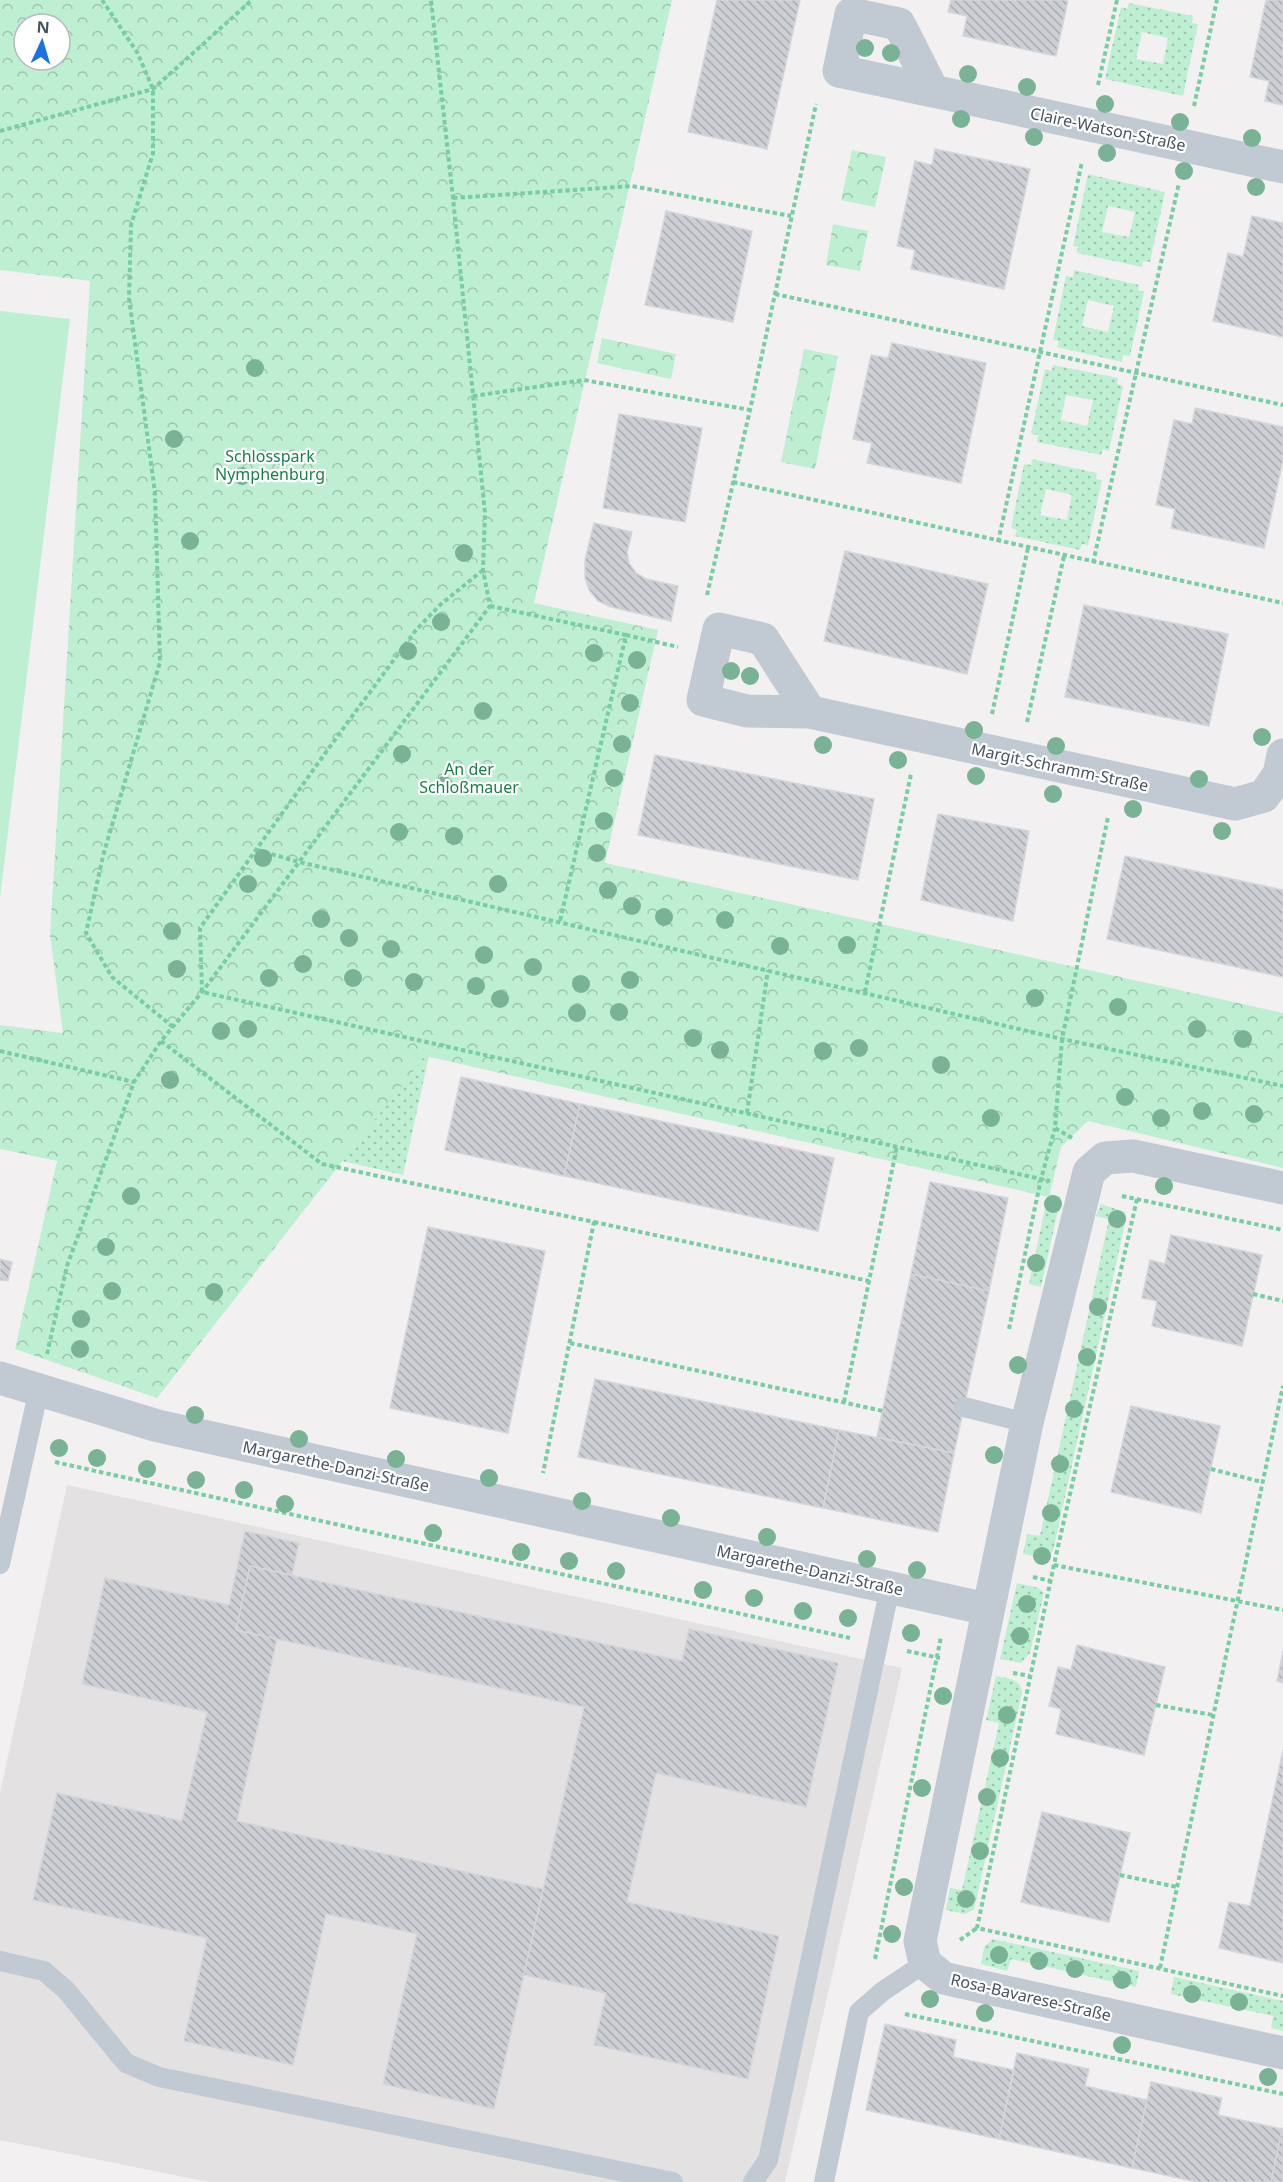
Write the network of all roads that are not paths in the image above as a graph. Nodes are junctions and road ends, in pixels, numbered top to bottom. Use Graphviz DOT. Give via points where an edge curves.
graph roads {
  1 [pos="933,91"];
  2 [pos="1283,167"];
  3 [pos="810,712"];
  4 [pos="1283,755"];
  5 [pos="1283,1188"];
  6 [pos="41,1376"];
  7 [pos="0,1378"];
  8 [pos="964,1407"];
  9 [pos="1027,1423"];
  10 [pos="0,1564"];
  11 [pos="890,1587"];
  12 [pos="987,1609"];
  13 [pos="0,1961"];
  14 [pos="925,1963"];
  15 [pos="1283,2053"];
  16 [pos="674,2182"];
  17 [pos="753,2182"];
  18 [pos="824,2182"];
  1 -- 2 [label="street, Claire-Watson-Straße"];
  3 -- 3 [label="street, Margit-Schramm-Straße" via="763,639 719,629 703,700 747,711"];
  3 -- 4 [label="street, Margit-Schramm-Straße" via="1235,804 1264,796 1279,774"];
  5 -- 9 [label="street" via="1133,1155 1105,1158 1089,1172"];
  6 -- 7 [label="street, Margarethe-Danzi-Straße"];
  6 -- 10 [label="lane"];
  6 -- 11 [label="street, Margarethe-Danzi-Straße" via="158,1426"];
  8 -- 9 [label="lane"];
  9 -- 12 [label="street"];
  11 -- 12 [label="street, Margarethe-Danzi-Straße"];
  11 -- 17 [label="lane" via="768,2160"];
  12 -- 14 [label="street" via="920,1941"];
  13 -- 16 [label="lane" via="44,1971 66,1990 126,2063 159,2077"];
  14 -- 15 [label="street, Rosa-Bavarese-Straße" via="943,1978"];
  14 -- 18 [label="lane" via="859,2012"];
}
